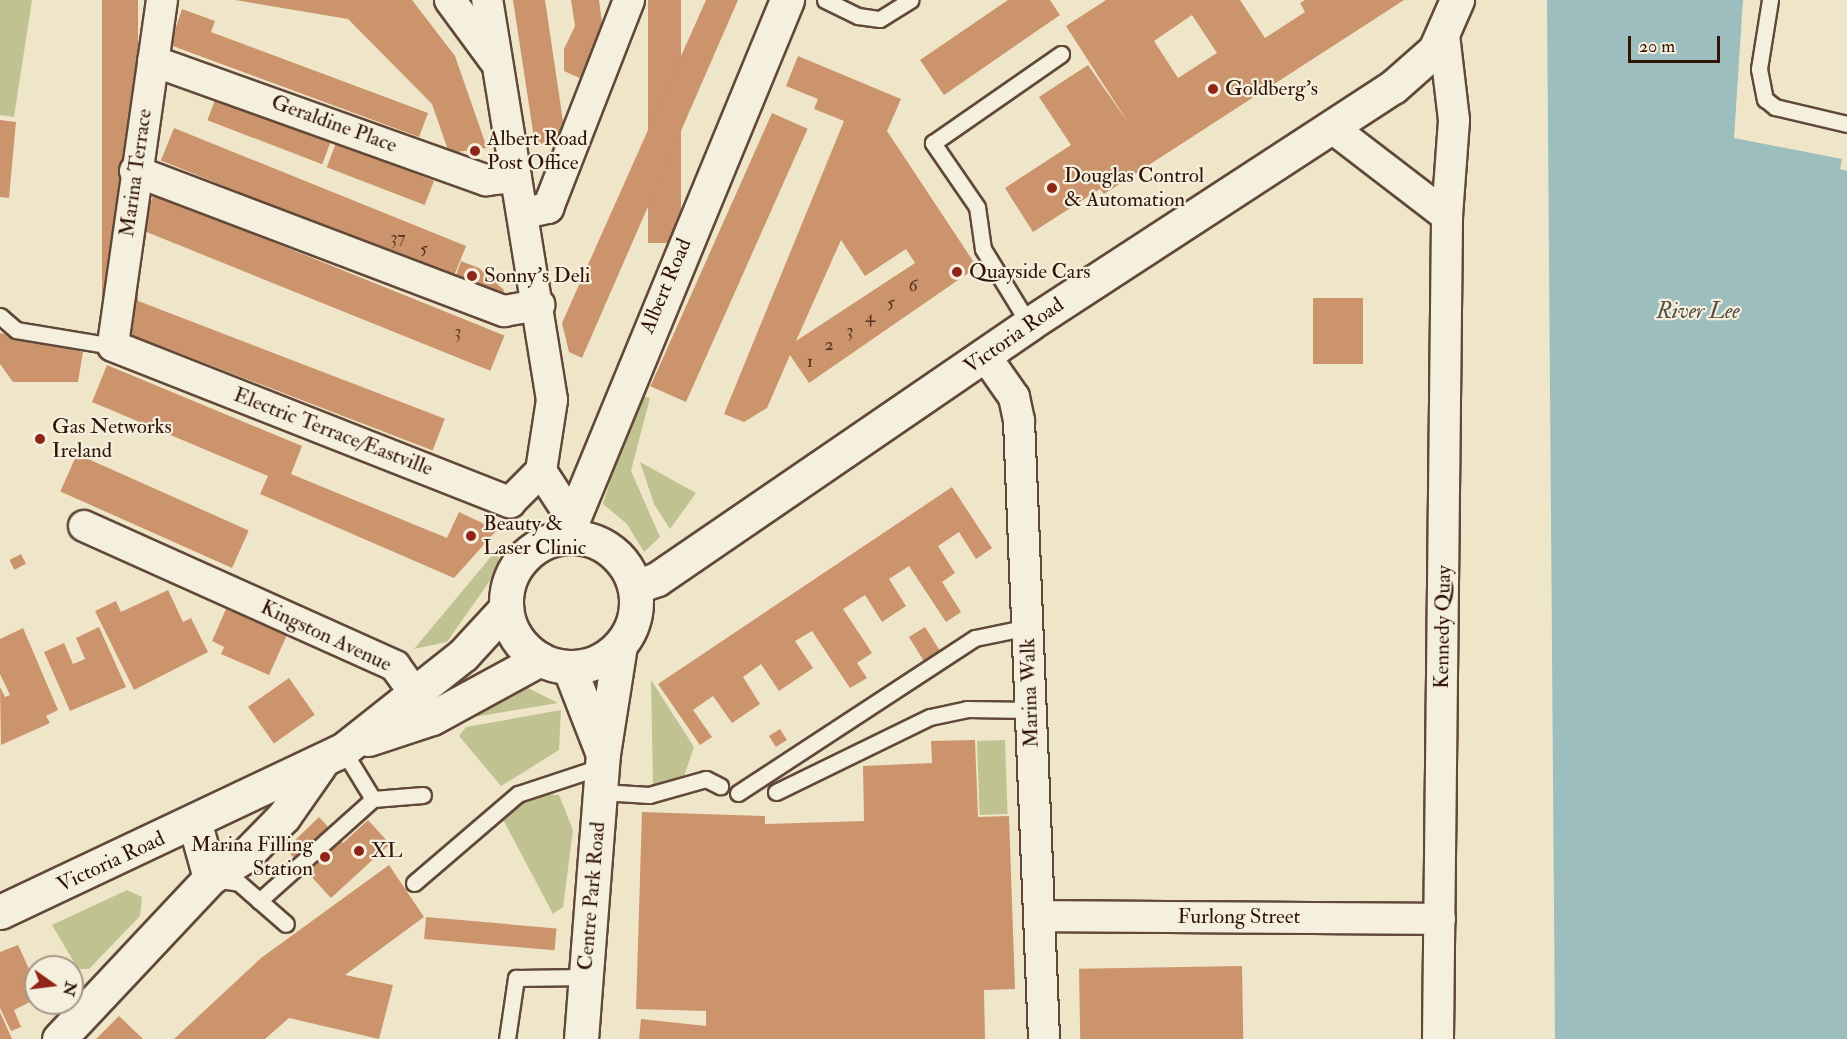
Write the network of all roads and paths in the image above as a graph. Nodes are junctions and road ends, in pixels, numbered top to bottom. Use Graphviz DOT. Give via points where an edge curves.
graph roads {
  1 [pos="162,0"];
  2 [pos="450,0"];
  3 [pos="487,0"];
  4 [pos="629,0"];
  5 [pos="787,0"];
  6 [pos="825,0"];
  7 [pos="910,0"];
  8 [pos="1457,0"];
  9 [pos="1770,0"];
  10 [pos="1443,35"];
  11 [pos="1061,54"];
  12 [pos="153,61"];
  13 [pos="496,63"];
  14 [pos="1847,124"];
  15 [pos="1331,127"];
  16 [pos="135,171"];
  17 [pos="516,177"];
  18 [pos="524,213"];
  19 [pos="1447,216"];
  20 [pos="539,305"];
  21 [pos="0,316"];
  22 [pos="1029,324"];
  23 [pos="113,346"];
  24 [pos="986,357"];
  25 [pos="541,471"];
  26 [pos="84,526"];
  27 [pos="569,528"];
  28 [pos="635,587"];
  29 [pos="506,608"];
  30 [pos="1028,627"];
  31 [pos="620,646"];
  32 [pos="554,663"];
  33 [pos="417,690"];
  34 [pos="1030,710"];
  35 [pos="432,718"];
  36 [pos="338,753"];
  37 [pos="602,770"];
  38 [pos="720,786"];
  39 [pos="776,792"];
  40 [pos="738,793"];
  41 [pos="423,795"];
  42 [pos="373,800"];
  43 [pos="195,824"];
  44 [pos="210,878"];
  45 [pos="414,883"];
  46 [pos="259,901"];
  47 [pos="0,912"];
  48 [pos="1038,916"];
  49 [pos="1440,919"];
  50 [pos="286,924"];
  51 [pos="585,977"];
  52 [pos="59,1039"];
  53 [pos="507,1039"];
  54 [pos="581,1039"];
  55 [pos="1044,1039"];
  56 [pos="1438,1039"];
  1 -- 12 [label="street, Marina Terrace"];
  2 -- 13 [label="street"];
  3 -- 13 [label="street"];
  4 -- 18 [label="street" via="548,208"];
  5 -- 27 [label="street, Albert Road"];
  6 -- 7 [label="lane" via="858,16 880,19"];
  8 -- 10 [label="street, Victoria Road"];
  9 -- 14 [label="lane" via="1759,88 1775,107"];
  10 -- 15 [label="street, Victoria Road" via="1412,73"];
  10 -- 19 [label="street, Kennedy Quay" via="1454,120"];
  11 -- 22 [label="lane" via="933,143 977,207 983,249"];
  12 -- 16 [label="street, Marina Terrace"];
  12 -- 17 [label="street, Geraldine Place" via="486,180"];
  13 -- 17 [label="street"];
  15 -- 19 [label="street"];
  15 -- 22 [label="street, Victoria Road"];
  16 -- 20 [label="street" via="504,311"];
  16 -- 23 [label="street, Marina Terrace"];
  17 -- 18 [label="street"];
  18 -- 20 [label="street"];
  19 -- 49 [label="street, Kennedy Quay"];
  20 -- 25 [label="street" via="552,400"];
  21 -- 23 [label="lane" via="16,330"];
  22 -- 24 [label="street, Victoria Road"];
  23 -- 25 [label="street, Electric Terrace/Eastville" via="510,502"];
  24 -- 28 [label="street, Victoria Road" via="757,506 657,579"];
  24 -- 30 [label="street, Marina Walk" via="1014,397 1019,421"];
  25 -- 27 [label="street"];
  26 -- 33 [label="street, Kingston Avenue" via="395,666"];
  27 -- 28 [label="street" via="611,549"];
  27 -- 29 [label="street" via="525,555 513,571"];
  28 -- 31 [label="street" via="637,608"];
  29 -- 32 [label="street" via="520,644"];
  29 -- 33 [label="street, Victoria Road" via="463,655"];
  30 -- 34 [label="street, Marina Walk"];
  30 -- 40 [label="lane" via="975,638"];
  31 -- 32 [label="street" via="588,665"];
  31 -- 37 [label="street, Centre Park Road"];
  32 -- 35 [label="street, Victoria Road"];
  32 -- 37 [label="street, Centre Park Road"];
  33 -- 35 [label="street, Kingston Avenue"];
  33 -- 36 [label="street, Victoria Road"];
  34 -- 39 [label="lane" via="967,709 930,717"];
  34 -- 48 [label="street, Marina Walk"];
  35 -- 36 [label="street, Victoria Road"];
  36 -- 42 [label="lane"];
  36 -- 43 [label="street, Victoria Road"];
  36 -- 44 [label="street" via="245,856"];
  37 -- 38 [label="lane" via="649,795 706,779"];
  37 -- 45 [label="lane" via="518,794"];
  37 -- 51 [label="street, Centre Park Road"];
  41 -- 42 [label="lane"];
  42 -- 46 [label="lane"];
  43 -- 44 [label="street"];
  43 -- 47 [label="street, Victoria Road"];
  44 -- 46 [label="lane" via="238,883"];
  44 -- 52 [label="street"];
  46 -- 50 [label="lane"];
  48 -- 49 [label="street, Furlong Street"];
  48 -- 55 [label="street, Marina Walk"];
  49 -- 56 [label="street, Kennedy Quay"];
  51 -- 53 [label="lane" via="516,978"];
  51 -- 54 [label="street, Centre Park Road"];
}
